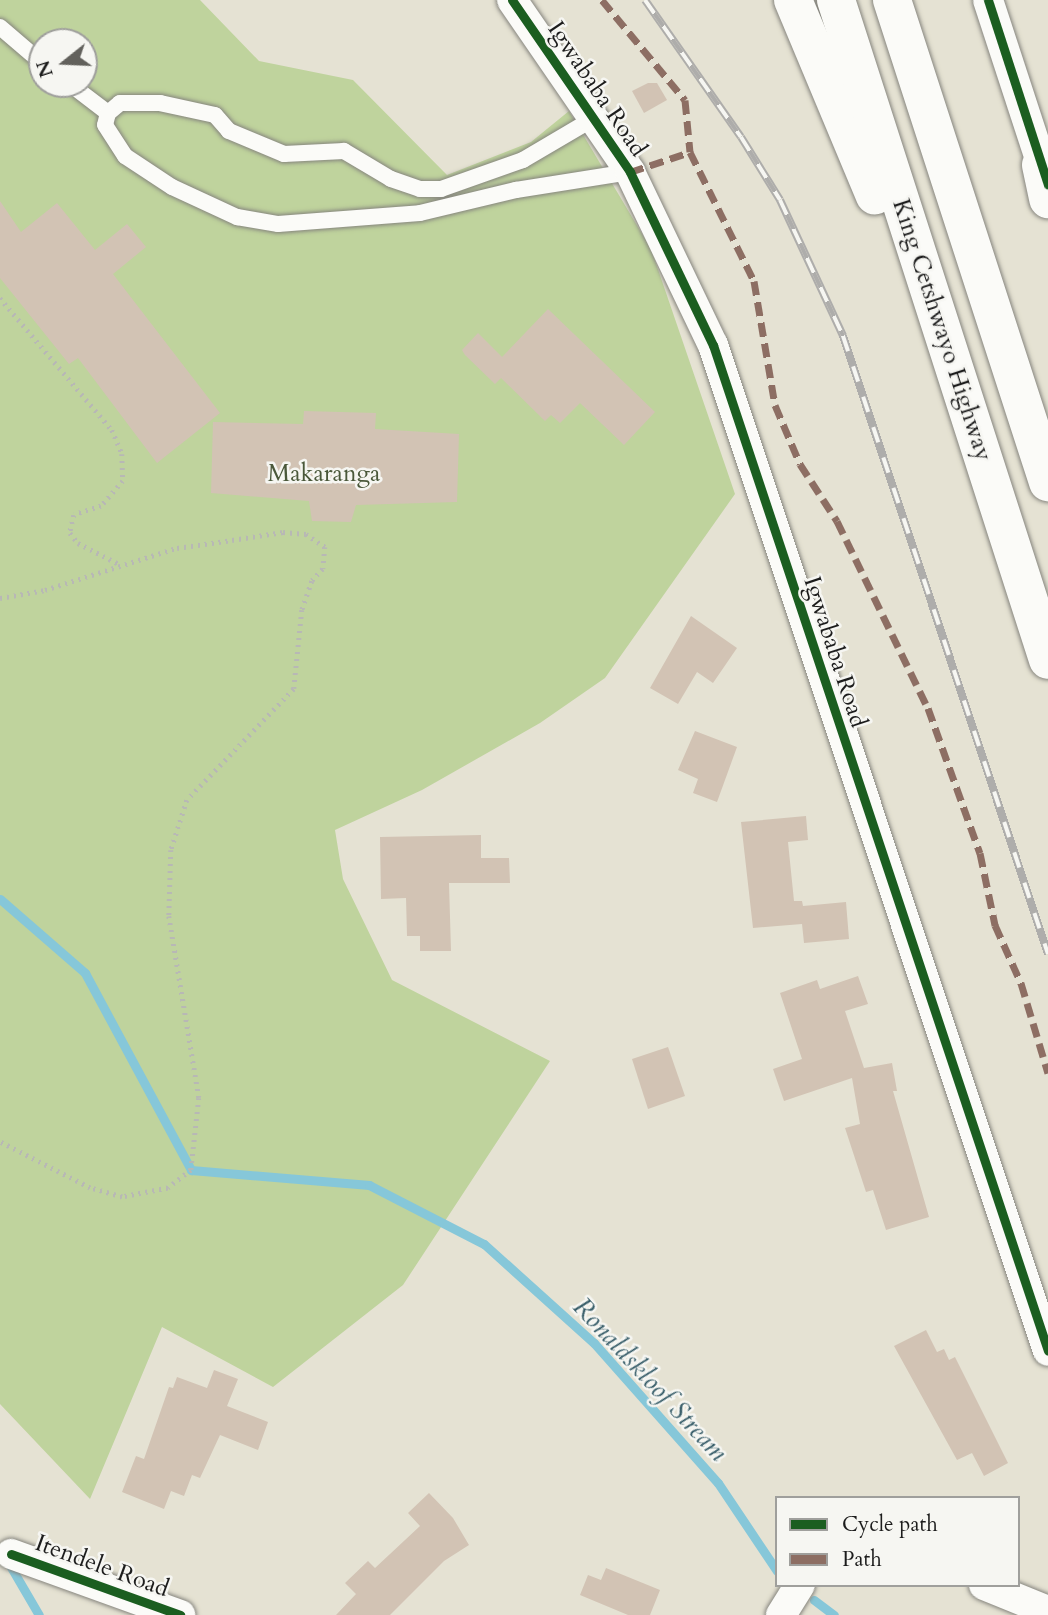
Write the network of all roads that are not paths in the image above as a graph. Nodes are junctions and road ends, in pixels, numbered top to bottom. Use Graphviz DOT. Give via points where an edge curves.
graph roads {
  1 [pos="512,0"];
  2 [pos="793,0"];
  3 [pos="836,0"];
  4 [pos="892,0"];
  5 [pos="988,0"];
  6 [pos="0,27"];
  7 [pos="28,51"];
  8 [pos="88,98"];
  9 [pos="108,113"];
  10 [pos="596,117"];
  11 [pos="630,172"];
  12 [pos="1046,183"];
  13 [pos="441,189"];
  14 [pos="445,208"];
  15 [pos="986,466"];
  16 [pos="1048,481"];
  17 [pos="1048,660"];
  18 [pos="1048,1351"];
  19 [pos="11,1554"];
  20 [pos="799,1587"];
  21 [pos="989,1587"];
  22 [pos="1048,1611"];
  23 [pos="180,1615"];
  24 [pos="782,1615"];
  1 -- 10 [label="street, Igwababa Road"];
  2 -- 15 [label="highway"];
  3 -- 15 [label="highway, King Cetshwayo Highway"];
  4 -- 16 [label="highway"];
  5 -- 12 [label="street"];
  6 -- 7 [label="lane"];
  8 -- 9 [label="lane"];
  9 -- 13 [label="lane" via="120,103 133,101 215,115 229,131 284,154 344,151 391,179 419,189"];
  9 -- 14 [label="lane" via="109,136 125,156 172,187 237,217 278,224"];
  10 -- 11 [label="street, Igwababa Road"];
  10 -- 13 [label="lane" via="523,160"];
  11 -- 14 [label="lane" via="516,190"];
  11 -- 18 [label="street, Igwababa Road" via="732,395"];
  13 -- 14 [label="lane"];
  15 -- 17 [label="highway, King Cetshwayo Highway"];
  19 -- 23 [label="street, Itendele Road"];
  20 -- 24 [label="street"];
  21 -- 22 [label="street"];
}
